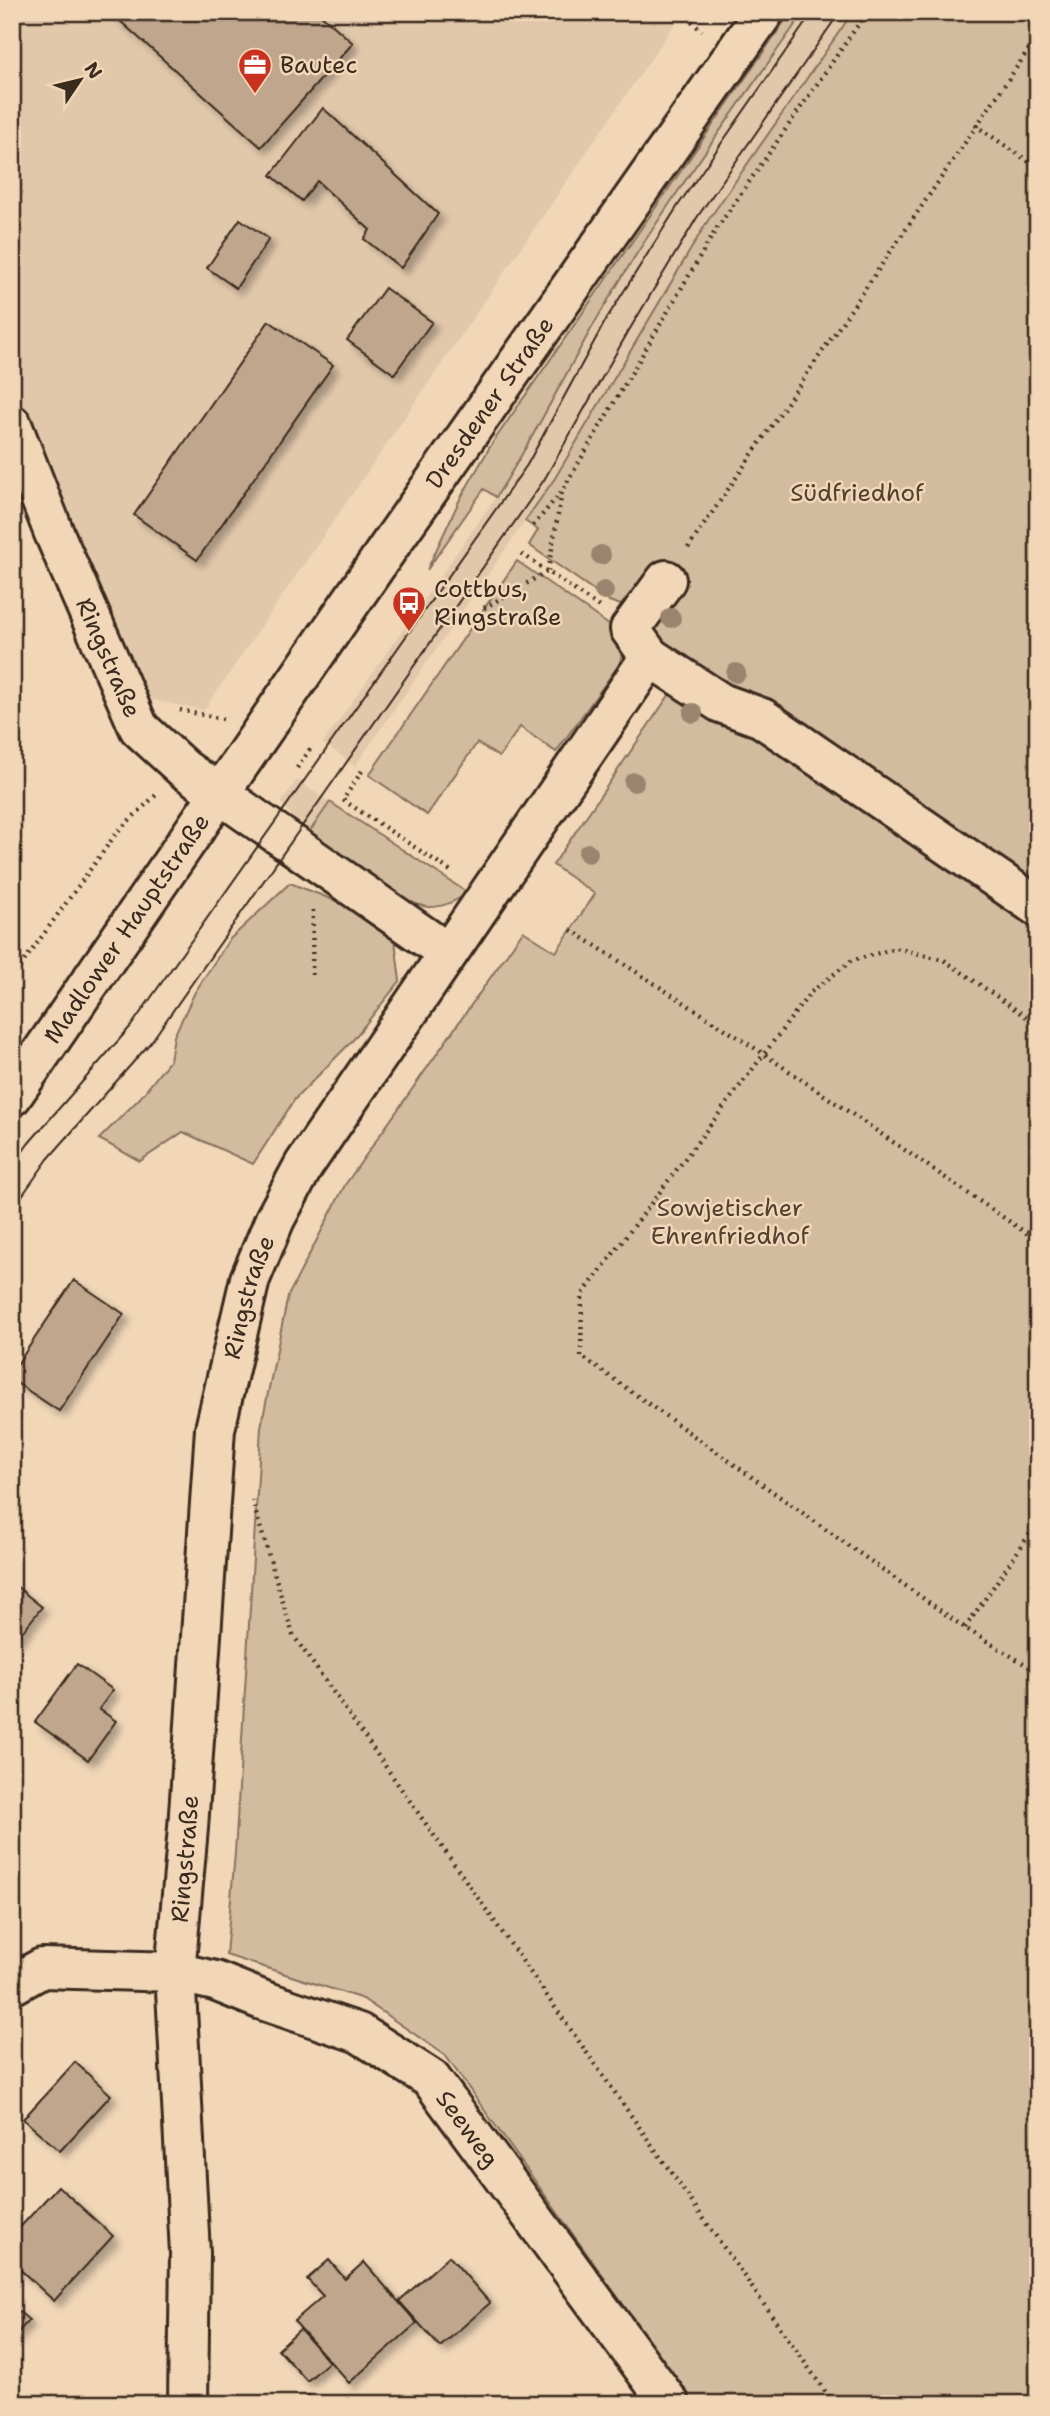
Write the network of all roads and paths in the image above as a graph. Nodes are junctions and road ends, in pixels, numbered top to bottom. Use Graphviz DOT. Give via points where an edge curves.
graph roads {
  1 [pos="681,12"];
  2 [pos="764,12"];
  3 [pos="867,12"];
  4 [pos="702,31"];
  5 [pos="1038,36"];
  6 [pos="975,125"];
  7 [pos="1038,168"];
  8 [pos="12,425"];
  9 [pos="562,491"];
  10 [pos="533,526"];
  11 [pos="522,554"];
  12 [pos="548,572"];
  13 [pos="666,580"];
  14 [pos="484,608"];
  15 [pos="640,643"];
  16 [pos="310,749"];
  17 [pos="296,768"];
  18 [pos="184,769"];
  19 [pos="362,771"];
  20 [pos="218,794"];
  21 [pos="313,859"];
  22 [pos="497,884"];
  23 [pos="1038,907"];
  24 [pos="572,930"];
  25 [pos="448,953"];
  26 [pos="312,975"];
  27 [pos="12,978"];
  28 [pos="1038,1025"];
  29 [pos="764,1054"];
  30 [pos="12,1096"];
  31 [pos="1038,1241"];
  32 [pos="250,1496"];
  33 [pos="1038,1522"];
  34 [pos="965,1628"];
  35 [pos="1038,1672"];
  36 [pos="175,1972"];
  37 [pos="12,1985"];
  38 [pos="188,2404"];
  39 [pos="670,2404"];
  40 [pos="834,2404"];
  1 -- 4 [label="path"];
  2 -- 20 [label="street, Dresdener Straße"];
  3 -- 9 [label="path" via="717,228"];
  5 -- 6 [label="path"];
  6 -- 7 [label="path"];
  6 -- 13 [label="path"];
  8 -- 18 [label="street, Ringstraße" via="139,728"];
  9 -- 10 [label="path"];
  9 -- 12 [label="path"];
  11 -- 12 [label="path"];
  12 -- 14 [label="path"];
  12 -- 15 [label="path"];
  13 -- 15 [label="street"];
  15 -- 22 [label="street"];
  15 -- 23 [label="street" via="721,703 762,718"];
  16 -- 17 [label="path"];
  18 -- 20 [label="street, Ringstraße"];
  18 -- 27 [label="path" via="118,831"];
  19 -- 22 [label="path" via="343,800 468,883"];
  20 -- 21 [label="street, Ringstraße"];
  20 -- 30 [label="street, Madlower Hauptstraße"];
  21 -- 25 [label="street, Ringstraße"];
  21 -- 26 [label="path"];
  22 -- 25 [label="street"];
  24 -- 29 [label="path"];
  25 -- 36 [label="street, Ringstraße" via="304,1165 250,1279 215,1429"];
  28 -- 29 [label="path" via="944,960 896,948 851,961 810,993"];
  29 -- 31 [label="path"];
  29 -- 34 [label="path" via="582,1295 581,1356"];
  32 -- 40 [label="path" via="293,1635"];
  33 -- 34 [label="path"];
  34 -- 35 [label="path"];
  36 -- 37 [label="street, Seeweg" via="42,1968"];
  36 -- 38 [label="street, Ringstraße" via="190,2253"];
  36 -- 39 [label="street, Seeweg" via="215,1981 359,2032 431,2079"];
}
